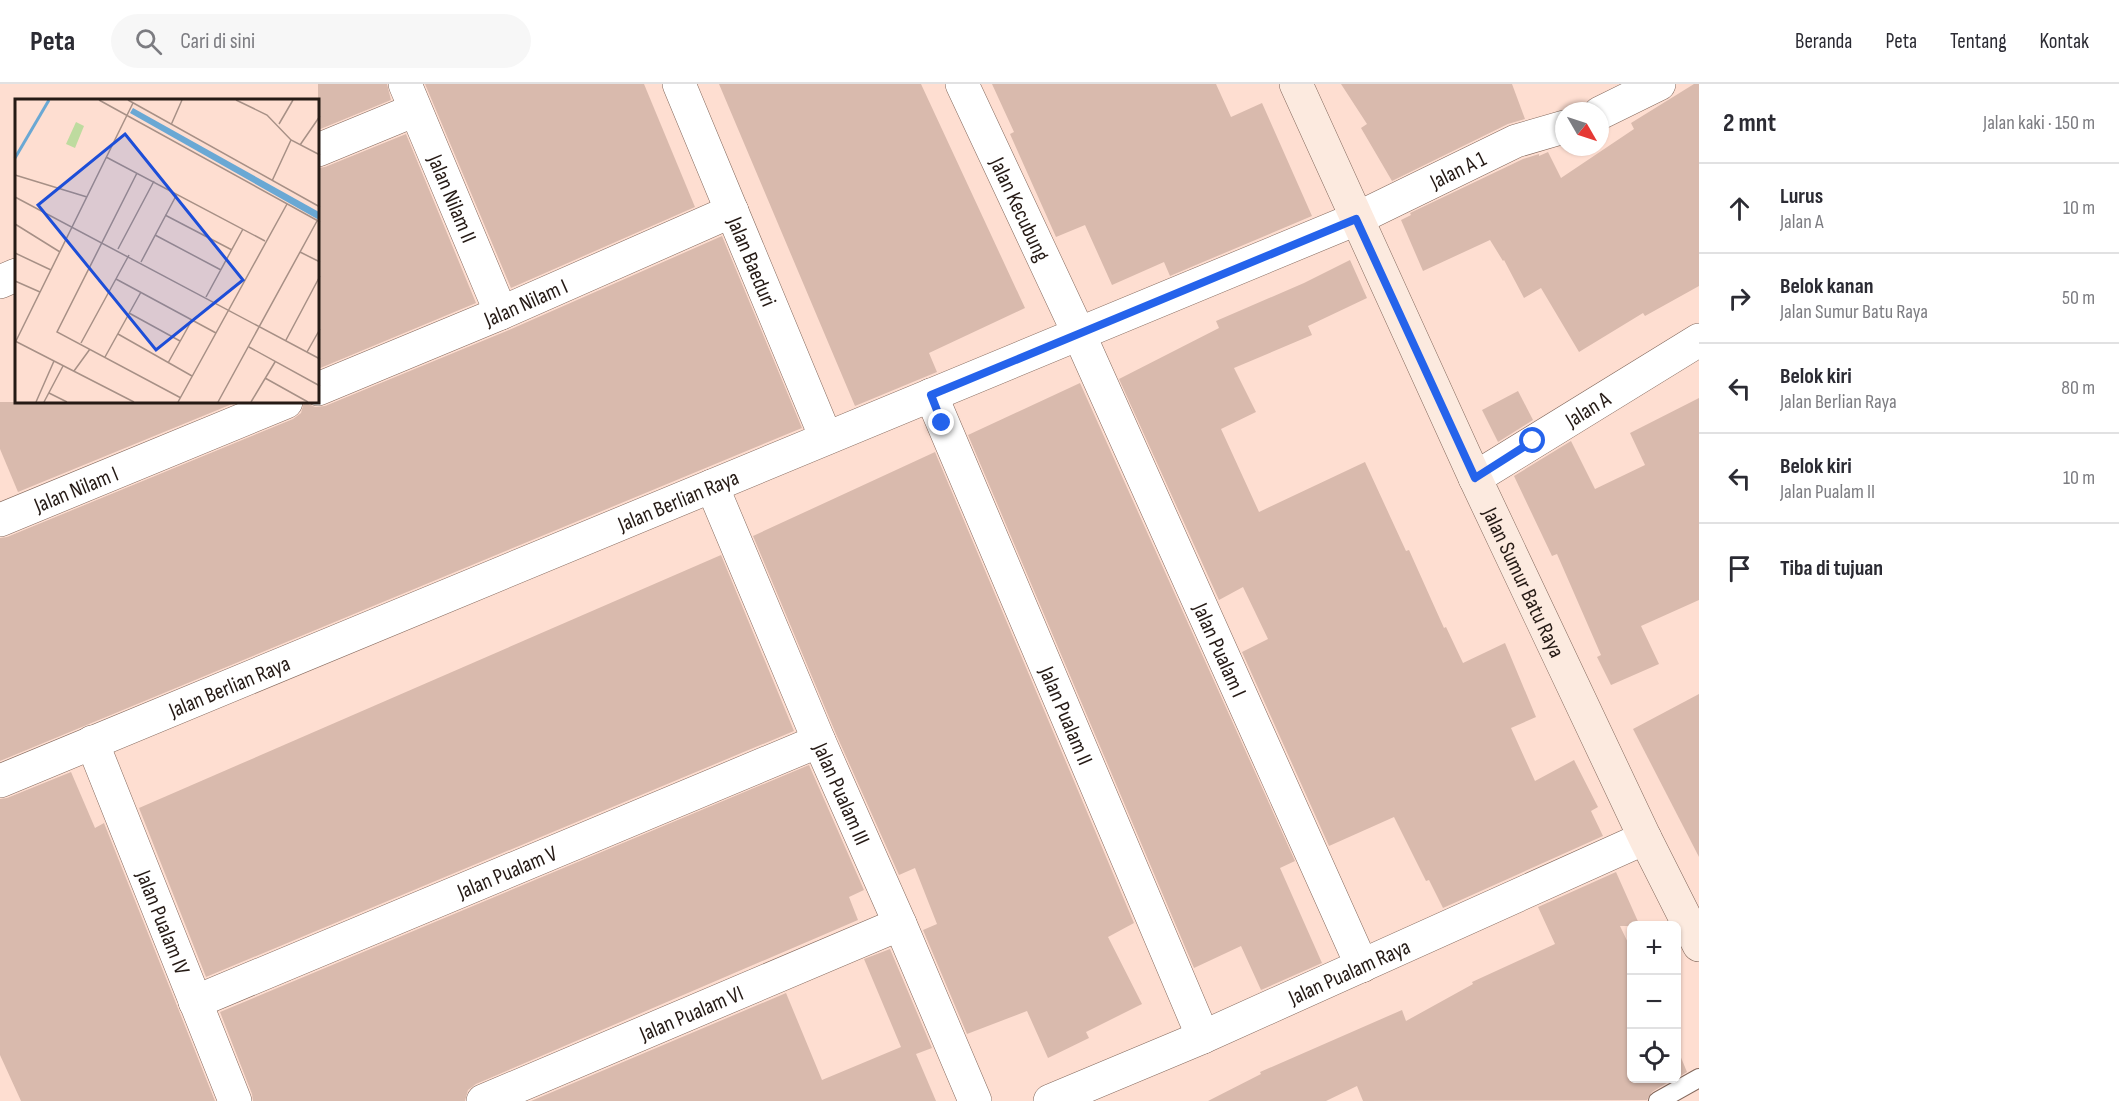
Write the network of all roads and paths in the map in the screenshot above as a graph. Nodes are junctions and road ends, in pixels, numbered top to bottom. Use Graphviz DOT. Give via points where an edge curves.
graph roads {
  1 [pos="679,84"];
  2 [pos="962,84"];
  3 [pos="1296,84"];
  4 [pos="1659,84"];
  5 [pos="410,97"];
  6 [pos="1609,109"];
  7 [pos="1555,130"];
  8 [pos="320,149"];
  9 [pos="732,211"];
  10 [pos="1356,219"];
  11 [pos="15,275"];
  12 [pos="0,282"];
  13 [pos="501,313"];
  14 [pos="1079,334"];
  15 [pos="1699,340"];
  16 [pos="320,388"];
  17 [pos="931,395"];
  18 [pos="281,404"];
  19 [pos="826,438"];
  20 [pos="1475,478"];
  21 [pos="712,486"];
  22 [pos="2,512"];
  23 [pos="819,741"];
  24 [pos="92,742"];
  25 [pos="0,780"];
  26 [pos="1645,838"];
  27 [pos="900,924"];
  28 [pos="1699,945"];
  29 [pos="1362,966"];
  30 [pos="195,1002"];
  31 [pos="1203,1037"];
  32 [pos="1699,1078"];
  33 [pos="235,1101"];
  34 [pos="483,1101"];
  35 [pos="975,1101"];
  36 [pos="1050,1101"];
  37 [pos="1658,1101"];
  1 -- 9 [label="street, Jalan Baeduri"];
  2 -- 14 [label="street, Jalan Kecubung"];
  3 -- 10 [label="street, Jalan Sumur Batu Raya"];
  4 -- 6 [label="street"];
  5 -- 8 [label="street"];
  5 -- 13 [label="street, Jalan Nilam II"];
  7 -- 10 [label="street, Jalan A 1" via="1516,141"];
  9 -- 13 [label="street, Jalan Nilam I"];
  9 -- 19 [label="street, Jalan Baeduri"];
  10 -- 14 [label="street, Jalan Berlian Raya"];
  10 -- 20 [label="street, Jalan Sumur Batu Raya"];
  11 -- 12 [label="street"];
  13 -- 16 [label="street, Jalan Nilam I"];
  14 -- 17 [label="street, Jalan Berlian Raya"];
  14 -- 29 [label="street, Jalan Pualam I"];
  15 -- 20 [label="street, Jalan A"];
  17 -- 19 [label="street, Jalan Berlian Raya"];
  17 -- 31 [label="street, Jalan Pualam II"];
  18 -- 22 [label="street, Jalan Nilam I"];
  19 -- 21 [label="street, Jalan Berlian Raya"];
  20 -- 26 [label="street, Jalan Sumur Batu Raya"];
  21 -- 23 [label="street, Jalan Pualam III"];
  21 -- 24 [label="street, Jalan Berlian Raya"];
  23 -- 27 [label="street, Jalan Pualam III"];
  23 -- 30 [label="street, Jalan Pualam V"];
  24 -- 25 [label="street, Jalan Berlian Raya"];
  24 -- 30 [label="street, Jalan Pualam IV"];
  26 -- 28 [label="street, Jalan Sumur Batu Raya"];
  26 -- 29 [label="street, Jalan Pualam Raya"];
  27 -- 34 [label="street, Jalan Pualam VI"];
  27 -- 35 [label="street, Jalan Pualam III"];
  29 -- 31 [label="street, Jalan Pualam Raya"];
  30 -- 33 [label="street, Jalan Pualam IV"];
  31 -- 36 [label="street, Jalan Pualam Raya"];
  32 -- 37 [label="lane"];
}
